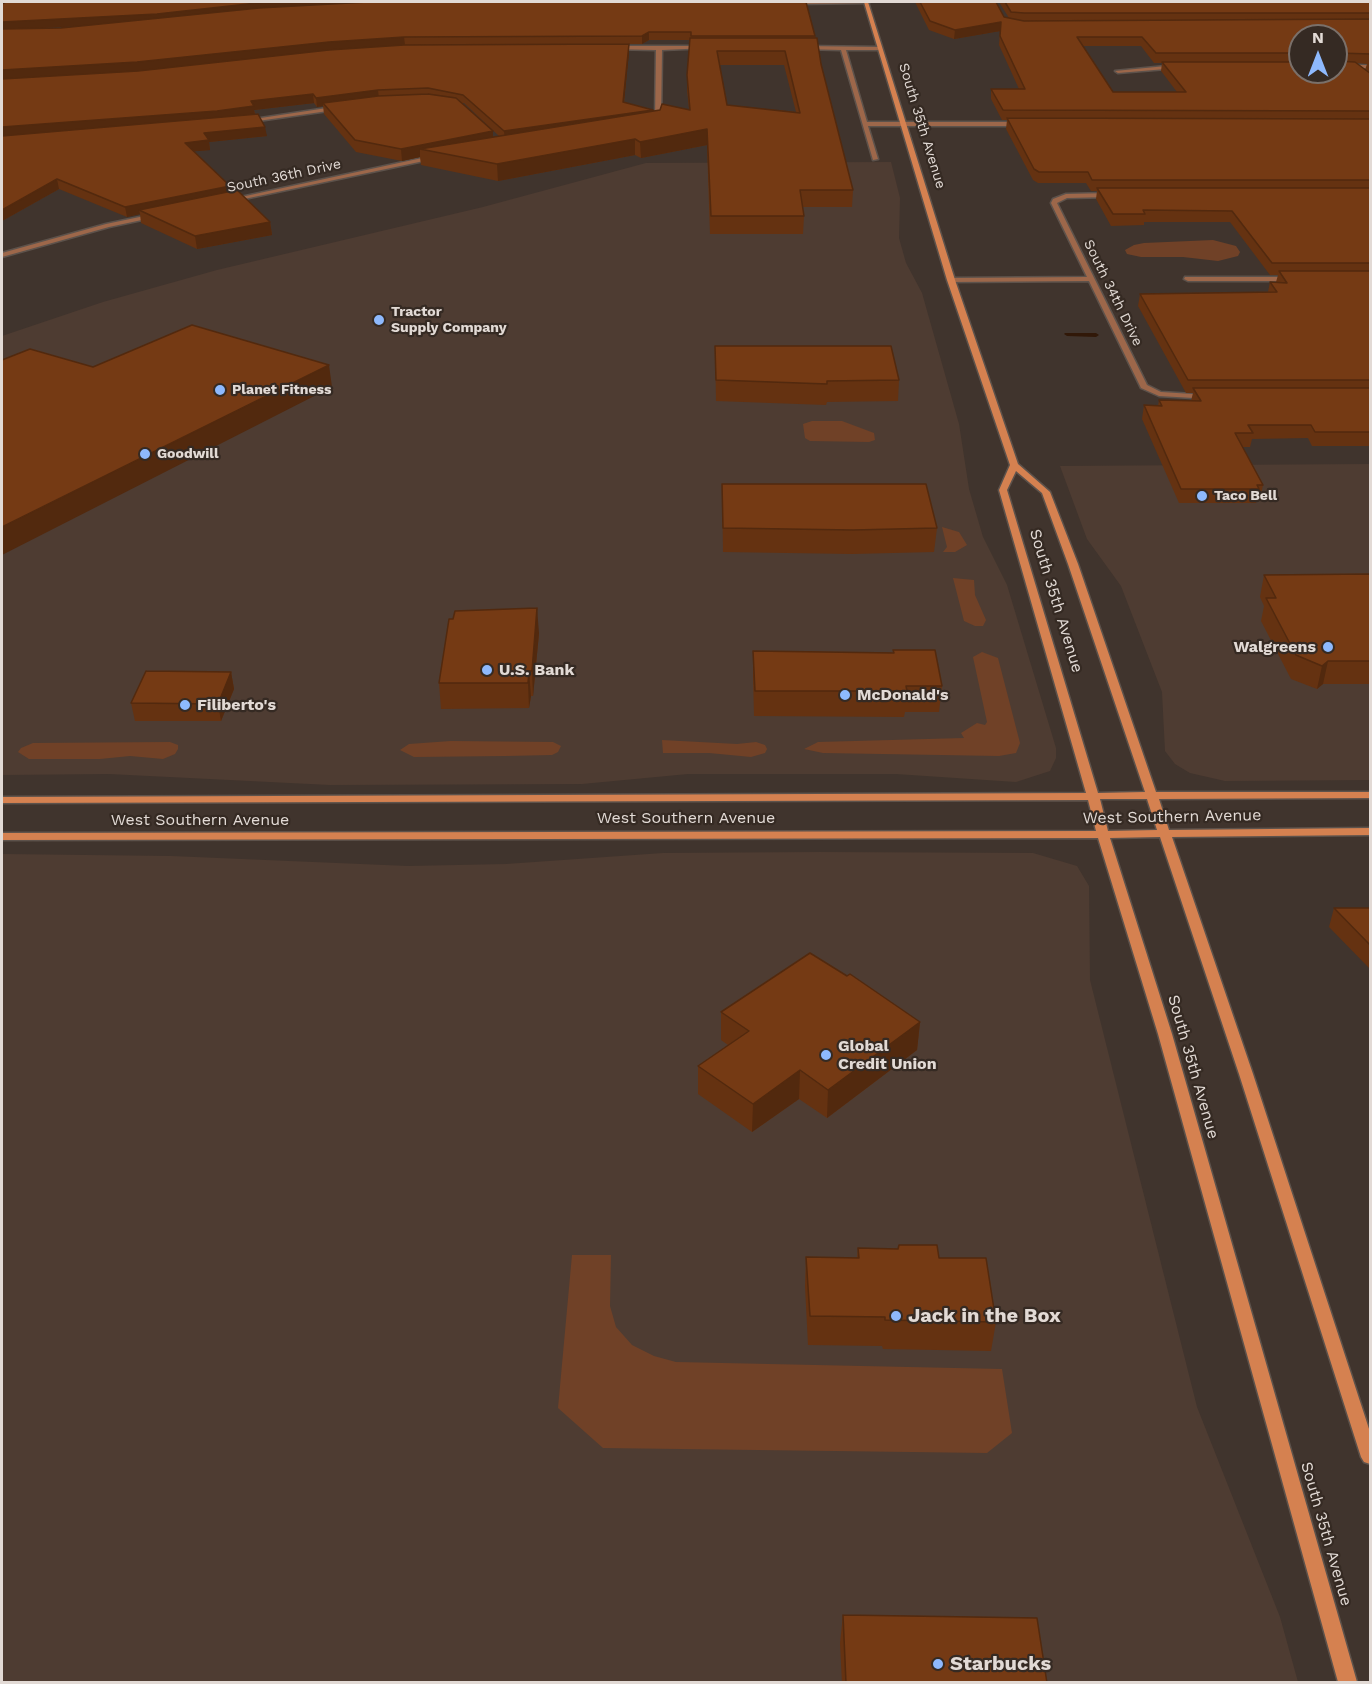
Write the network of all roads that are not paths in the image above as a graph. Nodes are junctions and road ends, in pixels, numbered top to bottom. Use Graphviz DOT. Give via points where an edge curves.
graph roads {
  1 [pos="866,2"];
  2 [pos="778,3"];
  3 [pos="599,48"];
  4 [pos="659,48"];
  5 [pos="717,48"];
  6 [pos="797,48"];
  7 [pos="843,48"];
  8 [pos="878,48"];
  9 [pos="1185,67"];
  10 [pos="1348,67"];
  11 [pos="1355,67"];
  12 [pos="1371,67"];
  13 [pos="1118,71"];
  14 [pos="1363,74"];
  15 [pos="346,108"];
  16 [pos="237,122"];
  17 [pos="647,123"];
  18 [pos="865,124"];
  19 [pos="902,124"];
  20 [pos="1028,124"];
  21 [pos="446,155"];
  22 [pos="875,159"];
  23 [pos="1123,195"];
  24 [pos="222,201"];
  25 [pos="165,213"];
  26 [pos="2,255"];
  27 [pos="1090,279"];
  28 [pos="1188,279"];
  29 [pos="1302,279"];
  30 [pos="951,280"];
  31 [pos="1216,397"];
  32 [pos="1014,465"];
  33 [pos="1371,795"];
  34 [pos="1093,797"];
  35 [pos="1153,797"];
  36 [pos="2,800"];
  37 [pos="1371,831"];
  38 [pos="1166,834"];
  39 [pos="1103,835"];
  40 [pos="2,837"];
  41 [pos="1371,1456"];
  42 [pos="1348,1683"];
  1 -- 2 [label="street"];
  1 -- 8 [label="main road, South 35th Avenue"];
  3 -- 4 [label="street"];
  4 -- 5 [label="street"];
  4 -- 17 [label="street" via="658,122"];
  6 -- 7 [label="street"];
  7 -- 8 [label="street"];
  7 -- 18 [label="street"];
  8 -- 19 [label="main road, South 35th Avenue"];
  9 -- 13 [label="street"];
  10 -- 11 [label="street"];
  11 -- 12 [label="street"];
  11 -- 14 [label="street"];
  15 -- 16 [label="street"];
  18 -- 19 [label="street"];
  18 -- 22 [label="street"];
  19 -- 20 [label="street"];
  19 -- 30 [label="main road, South 35th Avenue"];
  21 -- 24 [label="street, South 36th Drive"];
  23 -- 27 [label="street, South 34th Drive" via="1076,195 1054,203"];
  25 -- 26 [label="street"];
  27 -- 30 [label="street"];
  27 -- 31 [label="street, South 34th Drive" via="1144,386 1159,394"];
  28 -- 29 [label="street"];
  30 -- 32 [label="main road, South 35th Avenue"];
  32 -- 34 [label="main road, South 35th Avenue" via="1003,490"];
  32 -- 35 [label="main road, South 35th Avenue" via="1046,492"];
  33 -- 35 [label="main road, West Southern Avenue"];
  34 -- 35 [label="main road, West Southern Avenue"];
  34 -- 36 [label="main road, West Southern Avenue"];
  34 -- 39 [label="main road, South 35th Avenue"];
  35 -- 38 [label="main road, South 35th Avenue"];
  37 -- 38 [label="main road, West Southern Avenue"];
  38 -- 39 [label="main road, West Southern Avenue"];
  38 -- 41 [label="main road, South 35th Avenue"];
  39 -- 40 [label="main road, West Southern Avenue"];
  39 -- 42 [label="main road, South 35th Avenue" via="1165,1034"];
}
